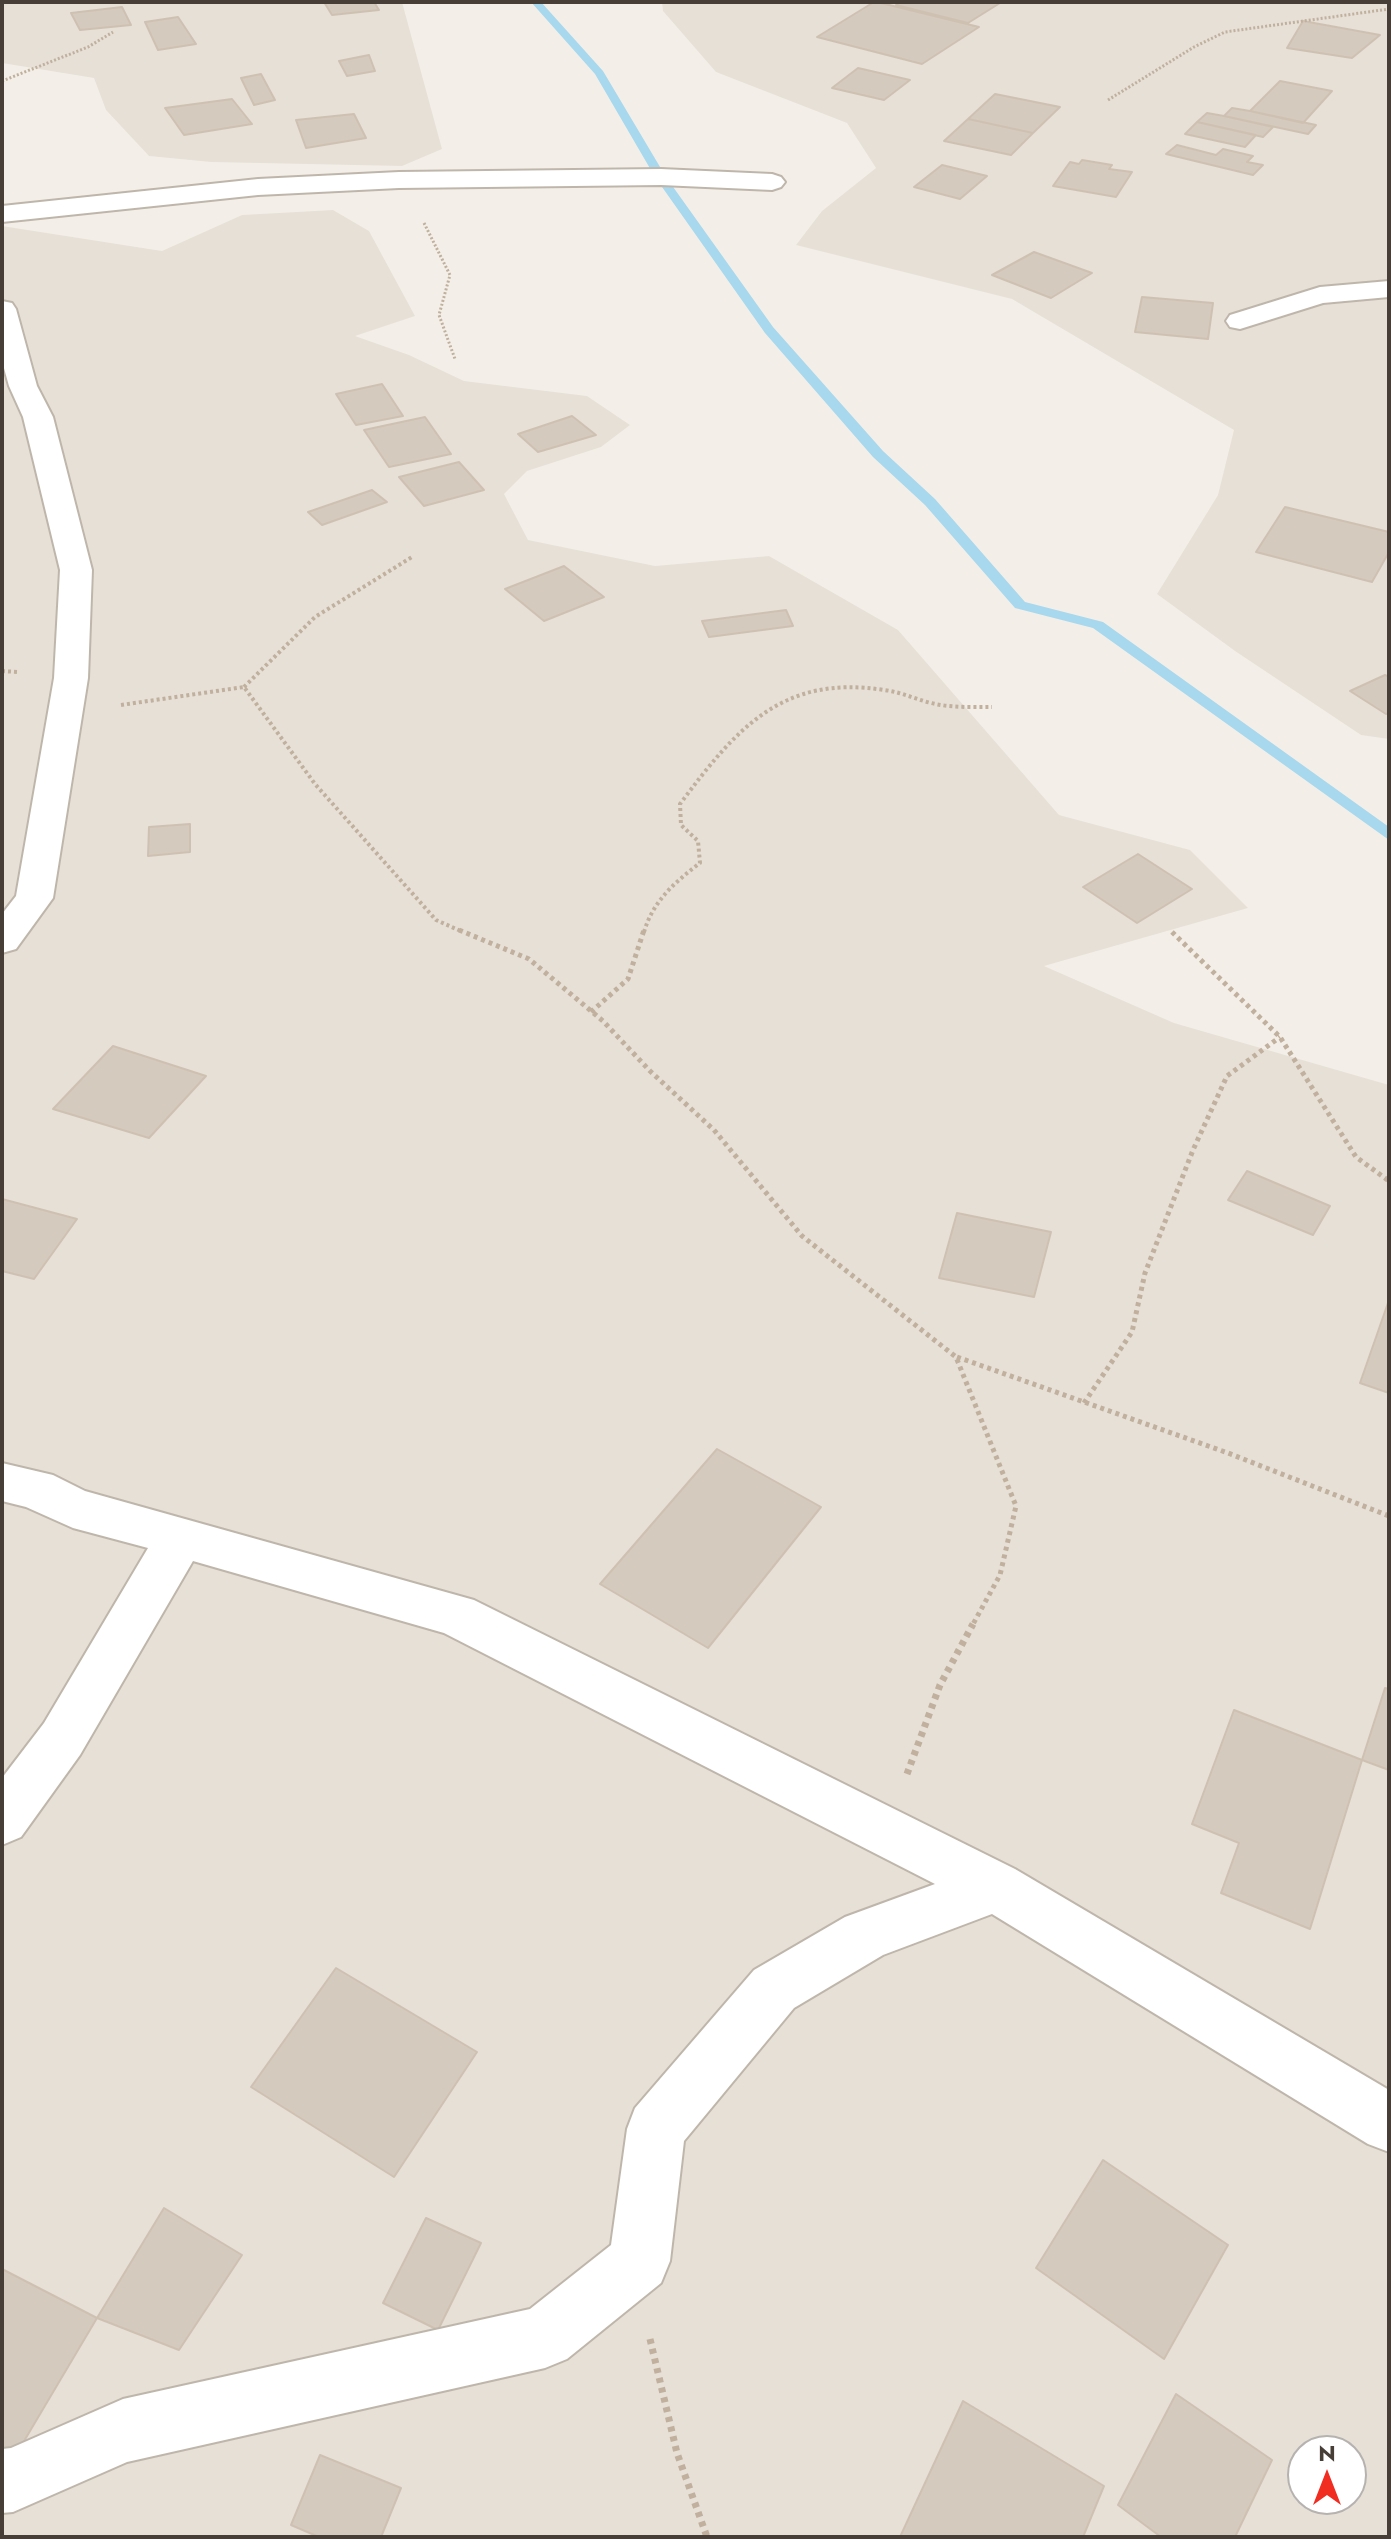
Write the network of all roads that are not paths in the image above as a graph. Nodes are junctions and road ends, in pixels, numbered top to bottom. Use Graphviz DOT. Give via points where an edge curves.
graph roads {
  1 [pos="772,182"];
  2 [pos="2,214"];
  3 [pos="1389,289"];
  4 [pos="2,309"];
  5 [pos="1240,321"];
  6 [pos="2,940"];
  7 [pos="2,1482"];
  8 [pos="181,1537"];
  9 [pos="2,1820"];
  10 [pos="996,1887"];
  11 [pos="1389,2123"];
  12 [pos="2,2481"];
  1 -- 2 [label="street" via="661,177 399,180 258,187"];
  3 -- 5 [label="street" via="1320,295"];
  4 -- 6 [label="street" via="23,386 38,417 76,570 71,678 34,898"];
  7 -- 8 [label="street"];
  8 -- 9 [label="street" via="62,1739"];
  8 -- 10 [label="street" via="456,1615"];
  10 -- 11 [label="street"];
  10 -- 12 [label="street" via="865,1936 774,1989 656,2129 639,2261 545,2337 123,2431"];
}
